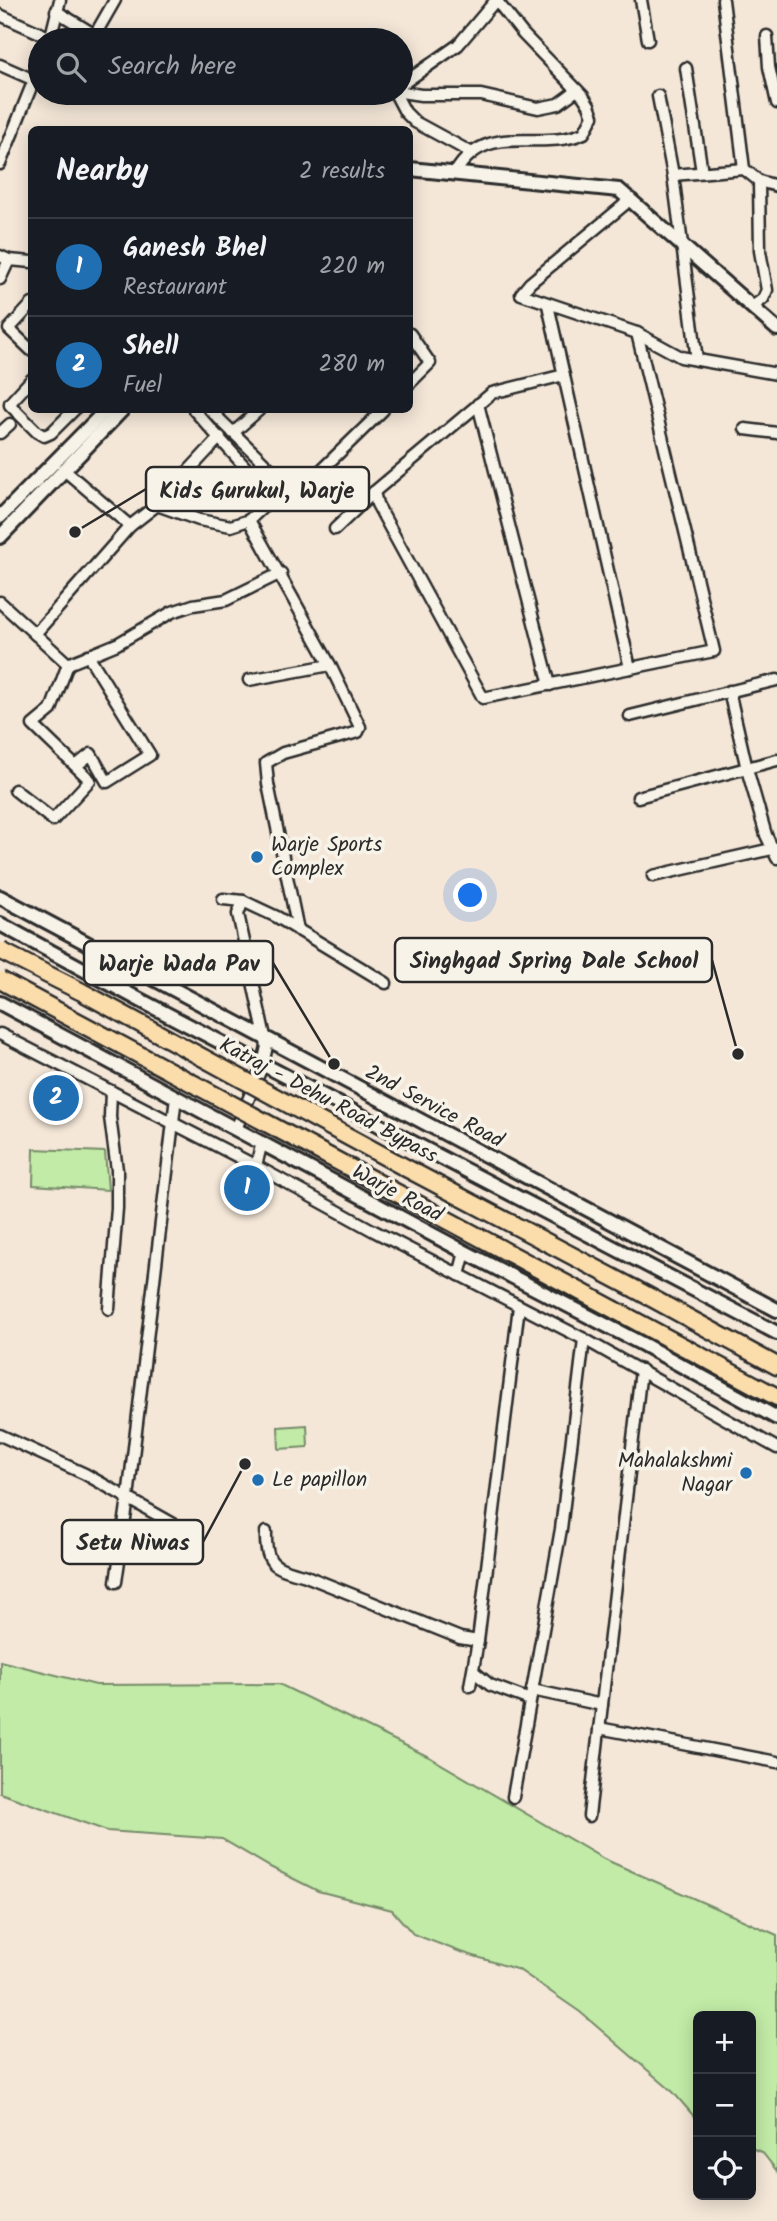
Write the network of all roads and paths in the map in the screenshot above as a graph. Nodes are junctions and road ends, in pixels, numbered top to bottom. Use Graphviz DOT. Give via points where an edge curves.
graph roads {
  1 [pos="60,0"];
  2 [pos="115,0"];
  3 [pos="496,0"];
  4 [pos="641,0"];
  5 [pos="723,0"];
  6 [pos="56,11"];
  7 [pos="0,15"];
  8 [pos="30,28"];
  9 [pos="55,28"];
  10 [pos="80,28"];
  11 [pos="100,28"];
  12 [pos="768,36"];
  13 [pos="648,40"];
  14 [pos="0,65"];
  15 [pos="686,68"];
  16 [pos="28,77"];
  17 [pos="413,77"];
  18 [pos="576,90"];
  19 [pos="413,94"];
  20 [pos="28,95"];
  21 [pos="659,96"];
  22 [pos="777,103"];
  23 [pos="401,105"];
  24 [pos="472,153"];
  25 [pos="0,164"];
  26 [pos="413,169"];
  27 [pos="744,169"];
  28 [pos="702,172"];
  29 [pos="455,173"];
  30 [pos="673,176"];
  31 [pos="759,181"];
  32 [pos="777,186"];
  33 [pos="629,198"];
  34 [pos="681,244"];
  35 [pos="4,258"];
  36 [pos="28,261"];
  37 [pos="0,279"];
  38 [pos="548,304"];
  39 [pos="752,307"];
  40 [pos="28,309"];
  41 [pos="777,329"];
  42 [pos="637,333"];
  43 [pos="413,338"];
  44 [pos="28,347"];
  45 [pos="697,360"];
  46 [pos="777,374"];
  47 [pos="564,375"];
  48 [pos="413,380"];
  49 [pos="28,383"];
  50 [pos="478,404"];
  51 [pos="71,413"];
  52 [pos="103,413"];
  53 [pos="119,413"];
  54 [pos="197,413"];
  55 [pos="213,413"];
  56 [pos="256,413"];
  57 [pos="380,413"];
  58 [pos="10,424"];
  59 [pos="744,429"];
  60 [pos="0,433"];
  61 [pos="233,433"];
  62 [pos="777,433"];
  63 [pos="220,437"];
  64 [pos="63,469"];
  65 [pos="374,492"];
  66 [pos="157,505"];
  67 [pos="0,516"];
  68 [pos="249,520"];
  69 [pos="130,526"];
  70 [pos="335,529"];
  71 [pos="0,537"];
  72 [pos="281,573"];
  73 [pos="0,602"];
  74 [pos="35,634"];
  75 [pos="88,655"];
  76 [pos="68,664"];
  77 [pos="330,665"];
  78 [pos="630,668"];
  79 [pos="249,680"];
  80 [pos="777,680"];
  81 [pos="550,684"];
  82 [pos="729,691"];
  83 [pos="630,716"];
  84 [pos="777,760"];
  85 [pos="76,766"];
  86 [pos="747,769"];
  87 [pos="15,790"];
  88 [pos="638,797"];
  89 [pos="775,851"];
  90 [pos="653,876"];
  91 [pos="0,897"];
  92 [pos="223,899"];
  93 [pos="243,901"];
  94 [pos="0,924"];
  95 [pos="298,930"];
  96 [pos="0,951"];
  97 [pos="0,980"];
  98 [pos="386,983"];
  99 [pos="0,1003"];
  100 [pos="0,1034"];
  101 [pos="266,1039"];
  102 [pos="263,1064"];
  103 [pos="111,1091"];
  104 [pos="176,1097"];
  105 [pos="173,1123"];
  106 [pos="236,1129"];
  107 [pos="262,1142"];
  108 [pos="256,1166"];
  109 [pos="259,1195"];
  110 [pos="465,1252"];
  111 [pos="459,1275"];
  112 [pos="519,1306"];
  113 [pos="109,1309"];
  114 [pos="777,1310"];
  115 [pos="777,1333"];
  116 [pos="584,1339"];
  117 [pos="777,1366"];
  118 [pos="641,1370"];
  119 [pos="777,1397"];
  120 [pos="777,1418"];
  121 [pos="0,1435"];
  122 [pos="777,1448"];
  123 [pos="128,1498"];
  124 [pos="186,1531"];
  125 [pos="266,1532"];
  126 [pos="116,1582"];
  127 [pos="478,1641"];
  128 [pos="473,1671"];
  129 [pos="470,1686"];
  130 [pos="531,1695"];
  131 [pos="602,1705"];
  132 [pos="599,1728"];
  133 [pos="777,1762"];
  134 [pos="513,1797"];
  135 [pos="589,1816"];
  1 -- 6 [label="street"];
  2 -- 11 [label="street"];
  3 -- 17 [label="street" via="458,45"];
  3 -- 18 [label="street"];
  4 -- 13 [label="street"];
  5 -- 27 [label="street"];
  6 -- 9 [label="street"];
  6 -- 10 [label="street"];
  7 -- 8 [label="street"];
  12 -- 22 [label="street"];
  14 -- 16 [label="street"];
  15 -- 28 [label="street"];
  18 -- 19 [label="street" via="558,104 538,108 481,95"];
  18 -- 24 [label="street" via="593,116 584,133 569,139 498,141"];
  20 -- 25 [label="street"];
  21 -- 30 [label="street"];
  23 -- 24 [label="street" via="415,122"];
  24 -- 29 [label="street"];
  26 -- 29 [label="street"];
  27 -- 28 [label="street"];
  27 -- 31 [label="street"];
  28 -- 30 [label="street"];
  29 -- 33 [label="street" via="620,190"];
  30 -- 34 [label="street"];
  31 -- 32 [label="street"];
  31 -- 39 [label="street" via="760,251 767,290"];
  33 -- 34 [label="street"];
  33 -- 38 [label="street" via="521,294"];
  34 -- 39 [label="street"];
  34 -- 45 [label="street"];
  35 -- 36 [label="street"];
  35 -- 37 [label="street"];
  38 -- 42 [label="street"];
  38 -- 47 [label="street"];
  39 -- 41 [label="street"];
  40 -- 44 [label="street" via="9,330"];
  42 -- 45 [label="street" via="681,357"];
  42 -- 78 [label="street" via="715,651"];
  43 -- 48 [label="street" via="430,363"];
  45 -- 46 [label="street"];
  47 -- 50 [label="street" via="492,393"];
  47 -- 78 [label="street"];
  49 -- 51 [label="street" via="10,402 11,408 37,432 51,433"];
  50 -- 65 [label="street"];
  50 -- 81 [label="street"];
  52 -- 67 [label="street"];
  53 -- 64 [label="street"];
  54 -- 63 [label="street"];
  55 -- 61 [label="street"];
  56 -- 61 [label="street"];
  57 -- 61 [label="street" via="301,487 288,485"];
  58 -- 60 [label="street"];
  59 -- 62 [label="street"];
  63 -- 66 [label="street"];
  63 -- 68 [label="street" via="273,498"];
  64 -- 69 [label="street"];
  64 -- 71 [label="street"];
  65 -- 70 [label="street"];
  65 -- 81 [label="street" via="482,698"];
  66 -- 68 [label="street" via="231,526"];
  66 -- 69 [label="street"];
  68 -- 72 [label="street"];
  69 -- 74 [label="street"];
  72 -- 75 [label="street" via="226,600 172,612"];
  72 -- 77 [label="street"];
  73 -- 74 [label="street"];
  74 -- 76 [label="street"];
  75 -- 76 [label="street"];
  75 -- 85 [label="street" via="150,755 107,782 91,754"];
  76 -- 85 [label="street" via="51,710 33,725"];
  77 -- 79 [label="street"];
  77 -- 95 [label="street" via="360,727 358,732 283,753 266,763"];
  78 -- 81 [label="street"];
  80 -- 82 [label="street"];
  82 -- 83 [label="street"];
  82 -- 86 [label="street"];
  84 -- 86 [label="street"];
  85 -- 87 [label="street" via="90,780 53,820"];
  86 -- 88 [label="street"];
  86 -- 89 [label="street"];
  89 -- 90 [label="street"];
  91 -- 101 [label="street, 2nd Service Road"];
  92 -- 93 [label="street"];
  93 -- 95 [label="street"];
  93 -- 101 [label="street" via="238,914"];
  94 -- 102 [label="street"];
  95 -- 98 [label="street"];
  96 -- 117 [label="highway, Katraj - Dehu Road Bypass, bridge"];
  97 -- 119 [label="highway, bridge"];
  99 -- 104 [label="street, Warje Road"];
  100 -- 103 [label="street"];
  101 -- 102 [label="street"];
  101 -- 114 [label="street, 2nd Service Road"];
  102 -- 106 [label="street"];
  102 -- 115 [label="street"];
  103 -- 105 [label="street"];
  103 -- 113 [label="street" via="117,1208"];
  104 -- 105 [label="street"];
  104 -- 106 [label="street, Warje Road"];
  105 -- 108 [label="street"];
  105 -- 123 [label="street"];
  106 -- 107 [label="street, Warje Road"];
  107 -- 108 [label="street"];
  107 -- 110 [label="street, Warje Road"];
  108 -- 109 [label="street"];
  108 -- 111 [label="street"];
  110 -- 111 [label="street"];
  110 -- 120 [label="street, Warje Road"];
  111 -- 112 [label="street"];
  112 -- 116 [label="street"];
  112 -- 127 [label="street"];
  116 -- 118 [label="street"];
  116 -- 130 [label="street" via="561,1530"];
  118 -- 122 [label="street"];
  118 -- 131 [label="street"];
  121 -- 123 [label="street"];
  123 -- 124 [label="street"];
  123 -- 126 [label="street"];
  125 -- 127 [label="street" via="266,1554 281,1569"];
  127 -- 128 [label="street"];
  128 -- 129 [label="street"];
  128 -- 130 [label="street" via="491,1685"];
  130 -- 131 [label="street"];
  130 -- 134 [label="street"];
  131 -- 132 [label="street"];
  132 -- 133 [label="street"];
  132 -- 135 [label="street"];
}
